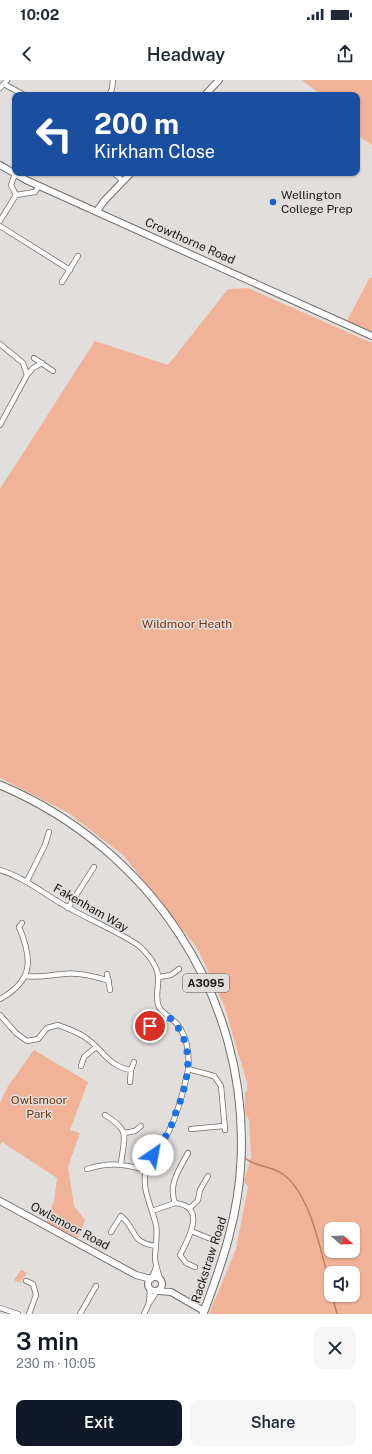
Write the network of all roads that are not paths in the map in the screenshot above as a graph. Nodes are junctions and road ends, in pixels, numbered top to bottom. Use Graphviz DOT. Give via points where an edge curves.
graph roads {
  1 [pos="113,80"];
  2 [pos="219,80"];
  3 [pos="5,82"];
  4 [pos="0,88"];
  5 [pos="20,92"];
  6 [pos="110,92"];
  7 [pos="208,92"];
  8 [pos="0,165"];
  9 [pos="12,173"];
  10 [pos="13,176"];
  11 [pos="18,176"];
  12 [pos="117,176"];
  13 [pos="128,176"];
  14 [pos="123,181"];
  15 [pos="39,186"];
  16 [pos="16,195"];
  17 [pos="97,211"];
  18 [pos="0,221"];
  19 [pos="0,226"];
  20 [pos="78,256"];
  21 [pos="70,270"];
  22 [pos="62,282"];
  23 [pos="372,336"];
  24 [pos="0,344"];
  25 [pos="34,358"];
  26 [pos="42,363"];
  27 [pos="25,366"];
  28 [pos="33,368"];
  29 [pos="53,371"];
  30 [pos="27,375"];
  31 [pos="0,425"];
  32 [pos="0,785"];
  33 [pos="48,832"];
  34 [pos="94,867"];
  35 [pos="0,870"];
  36 [pos="27,881"];
  37 [pos="68,908"];
  38 [pos="22,923"];
  39 [pos="179,969"];
  40 [pos="107,974"];
  41 [pos="26,976"];
  42 [pos="159,977"];
  43 [pos="109,981"];
  44 [pos="110,990"];
  45 [pos="0,999"];
  46 [pos="168,1016"];
  47 [pos="1,1018"];
  48 [pos="144,1025"];
  49 [pos="96,1047"];
  50 [pos="134,1062"];
  51 [pos="80,1066"];
  52 [pos="188,1069"];
  53 [pos="131,1070"];
  54 [pos="130,1082"];
  55 [pos="105,1115"];
  56 [pos="141,1126"];
  57 [pos="191,1129"];
  58 [pos="124,1133"];
  59 [pos="188,1153"];
  60 [pos="120,1164"];
  61 [pos="87,1169"];
  62 [pos="146,1170"];
  63 [pos="208,1176"];
  64 [pos="0,1201"];
  65 [pos="175,1203"];
  66 [pos="190,1208"];
  67 [pos="152,1211"];
  68 [pos="191,1231"];
  69 [pos="111,1232"];
  70 [pos="211,1239"];
  71 [pos="156,1246"];
  72 [pos="156,1267"];
  73 [pos="195,1267"];
  74 [pos="130,1271"];
  75 [pos="151,1279"];
  76 [pos="161,1280"];
  77 [pos="26,1281"];
  78 [pos="96,1286"];
  79 [pos="149,1288"];
  80 [pos="158,1291"];
  81 [pos="172,1292"];
  82 [pos="149,1303"];
  83 [pos="0,1308"];
  84 [pos="204,1312"];
  85 [pos="18,1314"];
  86 [pos="29,1314"];
  87 [pos="80,1314"];
  88 [pos="144,1314"];
  1 -- 6 [label="street"];
  2 -- 7 [label="street"];
  3 -- 4 [label="street"];
  3 -- 5 [label="street"];
  8 -- 9 [label="street, Crowthorne Road"];
  10 -- 16 [label="street" via="11,185"];
  11 -- 15 [label="street, Crowthorne Road"];
  12 -- 14 [label="street"];
  13 -- 14 [label="street"];
  14 -- 17 [label="street"];
  15 -- 16 [label="street" via="35,192"];
  15 -- 17 [label="street, Crowthorne Road"];
  16 -- 18 [label="street"];
  17 -- 23 [label="street, Crowthorne Road"];
  19 -- 21 [label="street"];
  20 -- 21 [label="street"];
  21 -- 22 [label="street"];
  24 -- 27 [label="street"];
  25 -- 26 [label="street"];
  26 -- 28 [label="street"];
  26 -- 29 [label="street"];
  27 -- 28 [label="street"];
  27 -- 30 [label="street"];
  28 -- 30 [label="street"];
  30 -- 31 [label="street"];
  32 -- 84 [label="main road, Rackstraw Road / A3095" via="74,824 132,873 180,934 220,1015 236,1078 241,1122 241,1160 231,1233"];
  33 -- 36 [label="street" via="45,845"];
  34 -- 37 [label="street"];
  35 -- 36 [label="street, Fakenham Way"];
  36 -- 37 [label="street, Fakenham Way"];
  37 -- 42 [label="street, Fakenham Way" via="138,945 148,954"];
  38 -- 41 [label="street" via="19,927 27,945"];
  39 -- 42 [label="street" via="171,975"];
  40 -- 43 [label="street"];
  41 -- 43 [label="street" via="39,978 88,974"];
  41 -- 45 [label="street" via="14,991"];
  42 -- 46 [label="street" via="156,997 160,1008"];
  43 -- 44 [label="street"];
  46 -- 48 [label="street" via="159,1025"];
  46 -- 52 [label="street" via="177,1024 185,1039"];
  47 -- 49 [label="street" via="27,1041 34,1041 47,1028 58,1025 87,1039"];
  49 -- 51 [label="street" via="84,1057"];
  49 -- 53 [label="street" via="111,1063"];
  50 -- 53 [label="street"];
  52 -- 57 [label="street" via="214,1076 221,1086 224,1128"];
  52 -- 62 [label="street" via="180,1103 169,1132 157,1147"];
  53 -- 54 [label="street"];
  55 -- 58 [label="street" via="118,1123"];
  56 -- 58 [label="street"];
  58 -- 60 [label="street"];
  59 -- 65 [label="street" via="172,1182 171,1193"];
  60 -- 61 [label="street"];
  60 -- 62 [label="street"];
  62 -- 67 [label="street" via="146,1191"];
  63 -- 66 [label="street" via="198,1200"];
  64 -- 74 [label="street, Owlsmoor Road"];
  65 -- 66 [label="street"];
  65 -- 67 [label="street"];
  66 -- 68 [label="street" via="194,1217"];
  67 -- 71 [label="street"];
  68 -- 70 [label="street"];
  68 -- 73 [label="street" via="180,1255 186,1263"];
  69 -- 71 [label="street" via="122,1216 129,1222 136,1239 144,1244"];
  71 -- 72 [label="street"];
  72 -- 75 [label="street"];
  72 -- 76 [label="street"];
  74 -- 75 [label="street, Owlsmoor Road"];
  74 -- 79 [label="street, Owlsmoor Road"];
  75 -- 76 [label="street, Owlsmoor Road"];
  75 -- 79 [label="street"];
  76 -- 80 [label="street" via="162,1285"];
  76 -- 81 [label="street"];
  77 -- 86 [label="street" via="32,1284 36,1295"];
  78 -- 87 [label="street"];
  79 -- 80 [label="street"];
  79 -- 82 [label="street"];
  80 -- 81 [label="street"];
  80 -- 82 [label="street"];
  81 -- 84 [label="street"];
  82 -- 88 [label="street"];
  83 -- 85 [label="street"];
}
